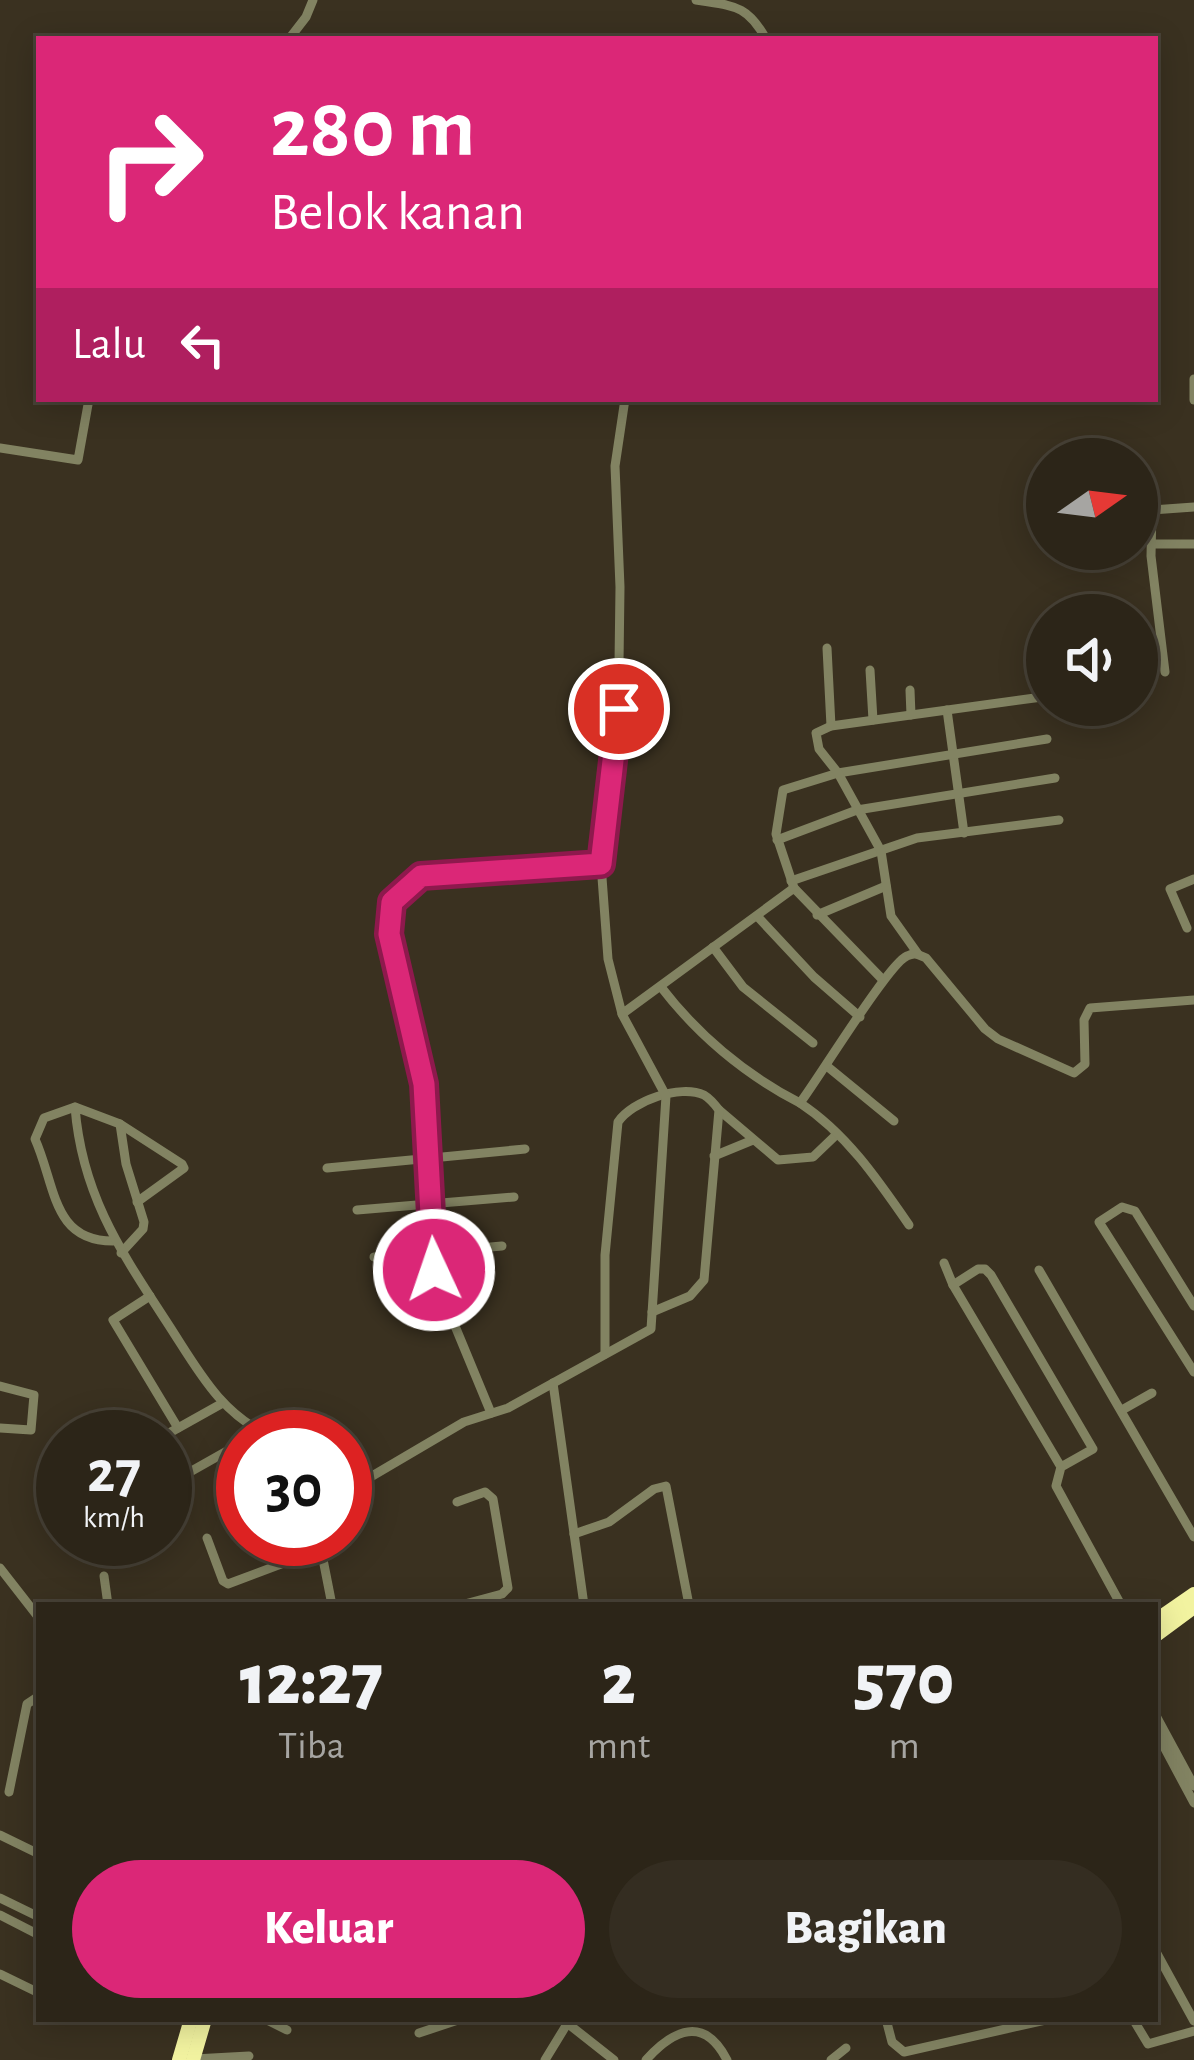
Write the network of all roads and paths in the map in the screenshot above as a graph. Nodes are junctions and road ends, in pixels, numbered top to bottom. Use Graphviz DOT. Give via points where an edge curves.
graph roads {
  1 [pos="313,0"];
  2 [pos="696,0"];
  3 [pos="291,36"];
  4 [pos="764,36"];
  5 [pos="1194,379"];
  6 [pos="1194,400"];
  7 [pos="88,402"];
  8 [pos="625,402"];
  9 [pos="0,448"];
  10 [pos="1194,507"];
  11 [pos="1158,510"];
  12 [pos="1158,544"];
  13 [pos="1194,544"];
  14 [pos="1154,570"];
  15 [pos="827,648"];
  16 [pos="870,670"];
  17 [pos="1165,672"];
  18 [pos="910,690"];
  19 [pos="1026,699"];
  20 [pos="947,710"];
  21 [pos="911,715"];
  22 [pos="873,720"];
  23 [pos="831,726"];
  24 [pos="1047,739"];
  25 [pos="953,752"];
  26 [pos="838,773"];
  27 [pos="1054,778"];
  28 [pos="958,792"];
  29 [pos="856,810"];
  30 [pos="1060,820"];
  31 [pos="964,833"];
  32 [pos="777,840"];
  33 [pos="881,851"];
  34 [pos="601,864"];
  35 [pos="1194,879"];
  36 [pos="792,885"];
  37 [pos="886,886"];
  38 [pos="817,915"];
  39 [pos="757,916"];
  40 [pos="1187,928"];
  41 [pos="713,947"];
  42 [pos="918,955"];
  43 [pos="883,980"];
  44 [pos="661,987"];
  45 [pos="1194,1000"];
  46 [pos="622,1014"];
  47 [pos="860,1017"];
  48 [pos="813,1043"];
  49 [pos="828,1066"];
  50 [pos="666,1096"];
  51 [pos="800,1102"];
  52 [pos="75,1107"];
  53 [pos="719,1110"];
  54 [pos="894,1121"];
  55 [pos="120,1124"];
  56 [pos="837,1133"];
  57 [pos="753,1141"];
  58 [pos="525,1150"];
  59 [pos="428,1156"];
  60 [pos="715,1156"];
  61 [pos="327,1168"];
  62 [pos="514,1197"];
  63 [pos="137,1202"];
  64 [pos="431,1204"];
  65 [pos="357,1210"];
  66 [pos="909,1225"];
  67 [pos="113,1241"];
  68 [pos="502,1246"];
  69 [pos="433,1252"];
  70 [pos="121,1253"];
  71 [pos="374,1257"];
  72 [pos="944,1263"];
  73 [pos="1039,1270"];
  74 [pos="953,1285"];
  75 [pos="150,1296"];
  76 [pos="1194,1306"];
  77 [pos="652,1312"];
  78 [pos="1194,1347"];
  79 [pos="1183,1353"];
  80 [pos="604,1354"];
  81 [pos="1194,1372"];
  82 [pos="554,1383"];
  83 [pos="0,1386"];
  84 [pos="1152,1393"];
  85 [pos="221,1404"];
  86 [pos="167,1410"];
  87 [pos="226,1410"];
  88 [pos="1122,1410"];
  89 [pos="491,1413"];
  90 [pos="192,1420"];
  91 [pos="0,1428"];
  92 [pos="1061,1467"];
  93 [pos="372,1476"];
  94 [pos="457,1502"];
  95 [pos="574,1534"];
  96 [pos="1194,1537"];
  97 [pos="207,1538"];
  98 [pos="216,1562"];
  99 [pos="217,1566"];
  100 [pos="269,1566"];
  101 [pos="324,1566"];
  102 [pos="0,1568"];
  103 [pos="104,1576"];
  104 [pos="1194,1594"];
  105 [pos="108,1602"];
  106 [pos="331,1602"];
  107 [pos="469,1602"];
  108 [pos="584,1602"];
  109 [pos="688,1602"];
  110 [pos="1119,1602"];
  111 [pos="1192,1612"];
  112 [pos="36,1614"];
  113 [pos="1158,1619"];
  114 [pos="1158,1634"];
  115 [pos="36,1698"];
  116 [pos="1158,1720"];
  117 [pos="1158,1736"];
  118 [pos="1194,1786"];
  119 [pos="8,1792"];
  120 [pos="1194,1803"];
  121 [pos="0,1835"];
  122 [pos="36,1853"];
  123 [pos="0,1898"];
  124 [pos="0,1915"];
  125 [pos="36,1916"];
  126 [pos="36,1933"];
  127 [pos="1158,1955"];
  128 [pos="0,1975"];
  129 [pos="36,1993"];
  130 [pos="1194,2021"];
  131 [pos="190,2022"];
  132 [pos="204,2022"];
  133 [pos="271,2022"];
  134 [pos="452,2022"];
  135 [pos="564,2022"];
  136 [pos="565,2022"];
  137 [pos="887,2022"];
  138 [pos="1036,2022"];
  139 [pos="1135,2022"];
  140 [pos="287,2030"];
  141 [pos="1194,2030"];
  142 [pos="419,2033"];
  143 [pos="846,2048"];
  144 [pos="249,2056"];
  145 [pos="179,2060"];
  146 [pos="194,2060"];
  147 [pos="545,2060"];
  148 [pos="614,2060"];
  149 [pos="646,2060"];
  150 [pos="727,2060"];
  151 [pos="831,2060"];
  1 -- 3 [label="street"];
  2 -- 4 [label="street" via="741,7"];
  5 -- 6 [label="street"];
  7 -- 9 [label="street" via="78,460"];
  8 -- 34 [label="street" via="615,466 618,739"];
  10 -- 11 [label="street"];
  12 -- 13 [label="street"];
  14 -- 17 [label="street"];
  15 -- 23 [label="street"];
  16 -- 22 [label="street"];
  18 -- 21 [label="street"];
  19 -- 20 [label="street"];
  20 -- 21 [label="street"];
  20 -- 25 [label="street"];
  21 -- 22 [label="street"];
  22 -- 23 [label="street"];
  23 -- 26 [label="street" via="816,733"];
  24 -- 25 [label="street"];
  25 -- 26 [label="street"];
  25 -- 28 [label="street"];
  26 -- 29 [label="street"];
  26 -- 32 [label="street" via="783,790"];
  27 -- 28 [label="street"];
  28 -- 29 [label="street"];
  28 -- 31 [label="street"];
  29 -- 32 [label="street"];
  29 -- 33 [label="street"];
  30 -- 31 [label="street"];
  31 -- 33 [label="street"];
  32 -- 36 [label="street"];
  33 -- 36 [label="street"];
  33 -- 37 [label="street"];
  34 -- 46 [label="street" via="608,958"];
  34 -- 59 [label="street" via="421,876 392,902 389,934 424,1084"];
  35 -- 40 [label="street" via="1170,890"];
  36 -- 38 [label="street"];
  36 -- 39 [label="street"];
  37 -- 38 [label="street"];
  37 -- 42 [label="street" via="891,916"];
  38 -- 43 [label="street"];
  39 -- 41 [label="street"];
  39 -- 47 [label="street"];
  41 -- 44 [label="street"];
  41 -- 48 [label="street" via="743,987"];
  42 -- 43 [label="street" via="902,959"];
  42 -- 45 [label="street" via="985,1029 1074,1073 1085,1064 1090,1008"];
  43 -- 47 [label="street"];
  44 -- 46 [label="street"];
  44 -- 51 [label="street" via="712,1043"];
  46 -- 50 [label="street"];
  47 -- 49 [label="street"];
  49 -- 51 [label="street"];
  49 -- 54 [label="street"];
  50 -- 53 [label="street" via="698,1093"];
  50 -- 77 [label="street"];
  50 -- 80 [label="street" via="632,1106 618,1122"];
  51 -- 56 [label="street"];
  52 -- 55 [label="street"];
  52 -- 67 [label="street" via="88,1178"];
  52 -- 67 [label="street" via="44,1118 35,1139 70,1228"];
  53 -- 57 [label="street"];
  53 -- 60 [label="street"];
  55 -- 63 [label="street"];
  55 -- 63 [label="street" via="184,1168"];
  56 -- 57 [label="street" via="797,1162 778,1160"];
  56 -- 66 [label="street"];
  57 -- 60 [label="street"];
  58 -- 59 [label="street"];
  59 -- 61 [label="street"];
  59 -- 64 [label="street"];
  60 -- 77 [label="street" via="702,1286"];
  62 -- 64 [label="street"];
  63 -- 70 [label="street" via="144,1226"];
  64 -- 65 [label="street"];
  64 -- 69 [label="street"];
  67 -- 70 [label="street"];
  68 -- 69 [label="street"];
  69 -- 71 [label="street"];
  69 -- 89 [label="street" via="437,1287"];
  70 -- 75 [label="street"];
  72 -- 74 [label="street"];
  73 -- 88 [label="street"];
  74 -- 92 [label="street"];
  74 -- 92 [label="street" via="986,1269 1062,1394 1093,1449"];
  75 -- 85 [label="street"];
  75 -- 86 [label="street" via="113,1320"];
  76 -- 79 [label="street" via="1135,1210 1122,1208 1099,1222"];
  77 -- 80 [label="street" via="651,1329"];
  78 -- 79 [label="street"];
  79 -- 81 [label="street"];
  80 -- 82 [label="street"];
  82 -- 89 [label="street"];
  82 -- 95 [label="street"];
  83 -- 91 [label="street" via="34,1396 31,1430"];
  84 -- 88 [label="street"];
  85 -- 87 [label="street"];
  85 -- 90 [label="street"];
  88 -- 96 [label="street"];
  89 -- 93 [label="street"];
  92 -- 110 [label="street" via="1056,1486"];
  94 -- 107 [label="street" via="477,1492 493,1499 508,1588"];
  95 -- 108 [label="street"];
  95 -- 109 [label="street" via="666,1486"];
  97 -- 98 [label="street"];
  99 -- 100 [label="street" via="228,1584"];
  101 -- 106 [label="street"];
  102 -- 112 [label="street"];
  103 -- 105 [label="street"];
  104 -- 113 [label="highway"];
  111 -- 114 [label="highway"];
  115 -- 119 [label="street" via="27,1704"];
  116 -- 118 [label="street"];
  117 -- 120 [label="street"];
  121 -- 122 [label="street"];
  123 -- 125 [label="street"];
  124 -- 126 [label="street"];
  127 -- 130 [label="street"];
  128 -- 129 [label="street"];
  131 -- 145 [label="highway"];
  132 -- 146 [label="highway"];
  133 -- 140 [label="street"];
  134 -- 142 [label="street"];
  135 -- 147 [label="street"];
  136 -- 148 [label="street"];
  137 -- 138 [label="street" via="904,2051"];
  139 -- 141 [label="street" via="1148,2044"];
  143 -- 151 [label="street"];
  144 -- 146 [label="street"];
  149 -- 150 [label="street" via="686,2031 706,2036"];
}
